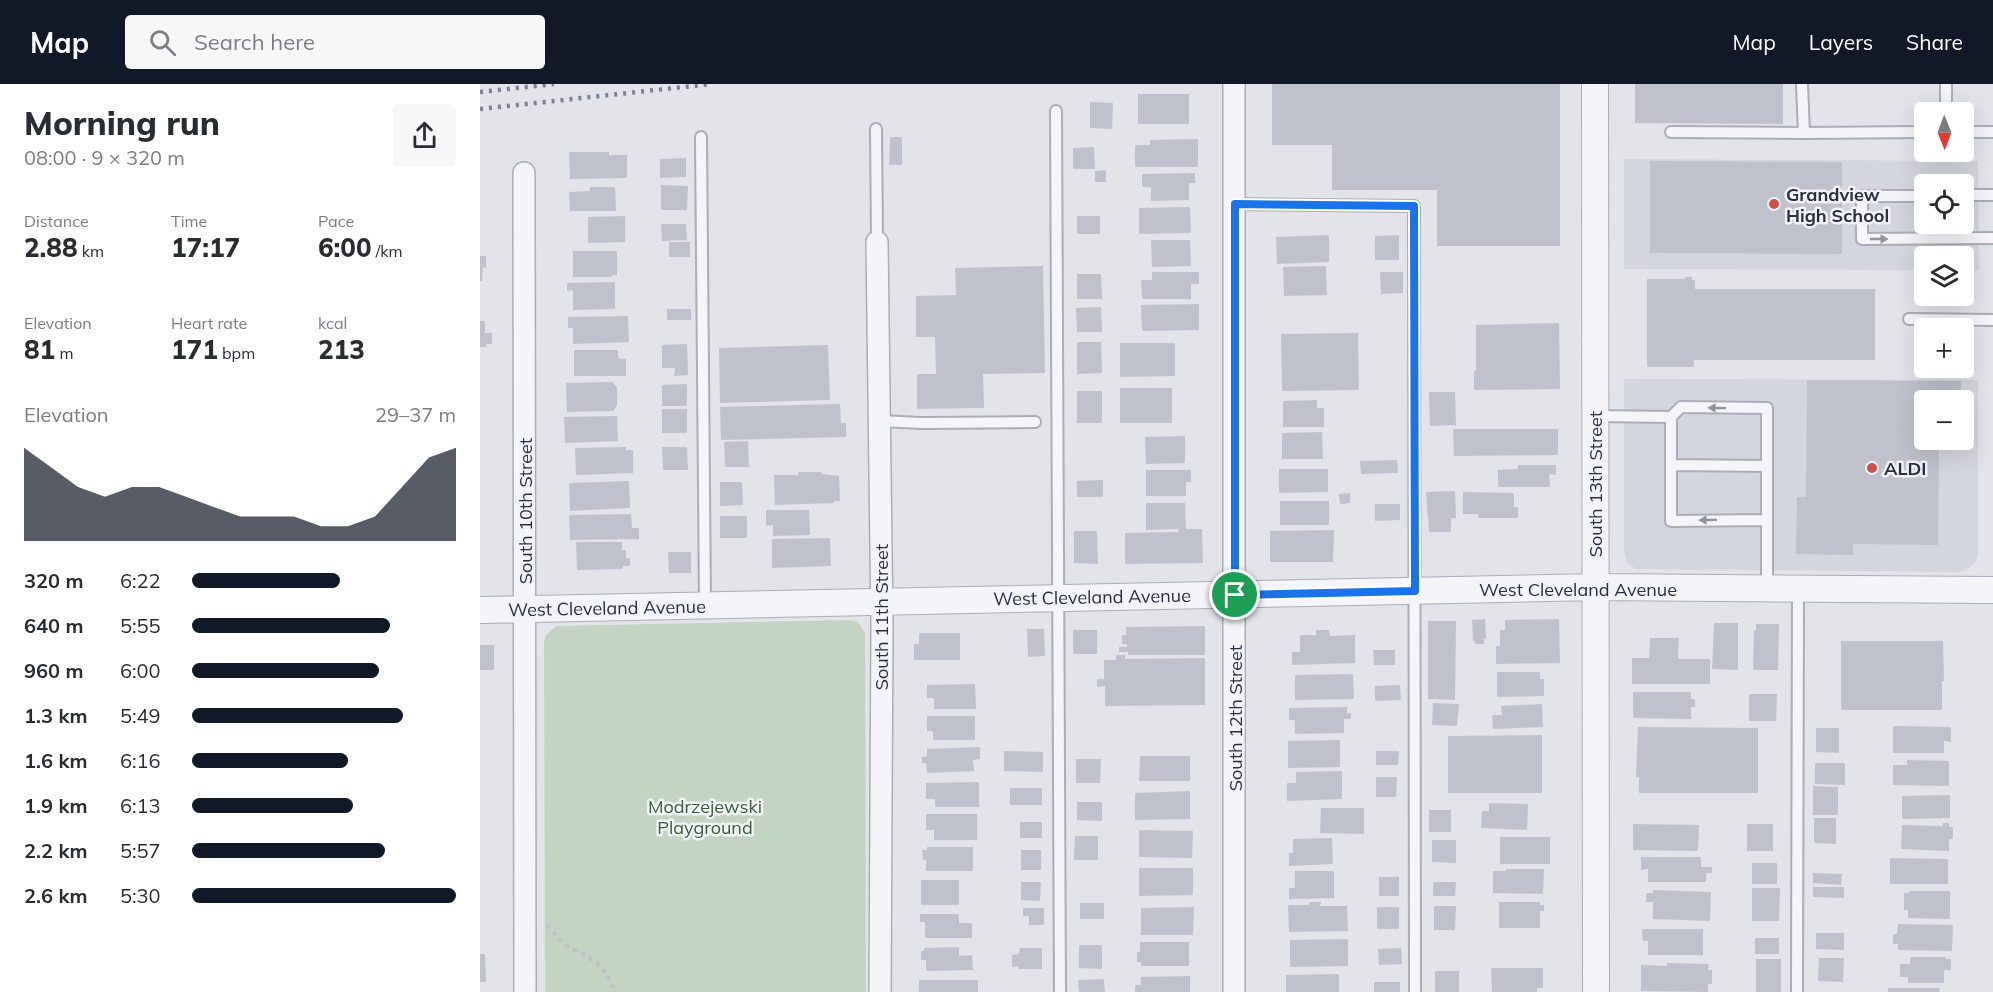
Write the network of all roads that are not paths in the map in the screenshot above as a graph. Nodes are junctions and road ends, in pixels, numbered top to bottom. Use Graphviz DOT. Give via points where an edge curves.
graph roads {
  1 [pos="1234,84"];
  2 [pos="1595,84"];
  3 [pos="1802,84"];
  4 [pos="1946,84"];
  5 [pos="1946,102"];
  6 [pos="1056,111"];
  7 [pos="876,129"];
  8 [pos="1671,132"];
  9 [pos="1914,132"];
  10 [pos="1974,132"];
  11 [pos="1993,132"];
  12 [pos="1804,133"];
  13 [pos="700,137"];
  14 [pos="524,173"];
  15 [pos="1974,195"];
  16 [pos="1993,195"];
  17 [pos="1914,196"];
  18 [pos="1235,204"];
  19 [pos="1993,238"];
  20 [pos="877,242"];
  21 [pos="1909,319"];
  22 [pos="1993,320"];
  23 [pos="1595,416"];
  24 [pos="1671,417"];
  25 [pos="879,421"];
  26 [pos="1035,422"];
  27 [pos="1671,465"];
  28 [pos="1767,466"];
  29 [pos="1766,520"];
  30 [pos="1595,587"];
  31 [pos="1767,588"];
  32 [pos="1798,588"];
  33 [pos="1993,590"];
  34 [pos="1415,591"];
  35 [pos="1235,595"];
  36 [pos="1058,598"];
  37 [pos="882,602"];
  38 [pos="705,605"];
  39 [pos="525,609"];
  40 [pos="480,610"];
  41 [pos="525,992"];
  42 [pos="880,992"];
  43 [pos="1060,992"];
  44 [pos="1234,992"];
  45 [pos="1415,992"];
  46 [pos="1596,992"];
  47 [pos="1797,992"];
  1 -- 18 [label="street, South 12th Street"];
  2 -- 23 [label="street, South 13th Street"];
  3 -- 12 [label="lane"];
  4 -- 5 [label="lane"];
  6 -- 36 [label="lane"];
  7 -- 20 [label="lane"];
  8 -- 12 [label="lane"];
  9 -- 12 [label="lane"];
  10 -- 11 [label="lane"];
  13 -- 38 [label="lane"];
  14 -- 39 [label="street, South 10th Street"];
  15 -- 16 [label="lane"];
  17 -- 19 [label="lane, one-way" via="1862,196 1862,239"];
  18 -- 34 [label="lane" via="1414,206"];
  18 -- 35 [label="street, South 12th Street"];
  20 -- 25 [label="street, South 11th Street"];
  21 -- 22 [label="lane"];
  23 -- 24 [label="lane"];
  23 -- 30 [label="street, South 13th Street"];
  24 -- 27 [label="lane"];
  28 -- 24 [label="lane, one-way" via="1767,408 1681,407"];
  25 -- 26 [label="lane"];
  25 -- 37 [label="street, South 11th Street"];
  27 -- 28 [label="lane"];
  29 -- 27 [label="lane, one-way" via="1671,520"];
  28 -- 29 [label="lane"];
  29 -- 31 [label="lane"];
  30 -- 31 [label="street, West Cleveland Avenue"];
  30 -- 34 [label="street, West Cleveland Avenue"];
  30 -- 46 [label="street, South 13th Street"];
  31 -- 32 [label="street, West Cleveland Avenue"];
  32 -- 33 [label="street, West Cleveland Avenue"];
  32 -- 47 [label="lane"];
  34 -- 35 [label="street, West Cleveland Avenue"];
  34 -- 45 [label="lane"];
  35 -- 36 [label="street, West Cleveland Avenue"];
  35 -- 44 [label="street, South 12th Street"];
  36 -- 37 [label="street, West Cleveland Avenue"];
  36 -- 43 [label="lane"];
  37 -- 38 [label="street, West Cleveland Avenue"];
  37 -- 42 [label="street, South 11th Street"];
  38 -- 39 [label="street, West Cleveland Avenue"];
  39 -- 40 [label="street, West Cleveland Avenue"];
  39 -- 41 [label="street, South 10th Street"];
}
